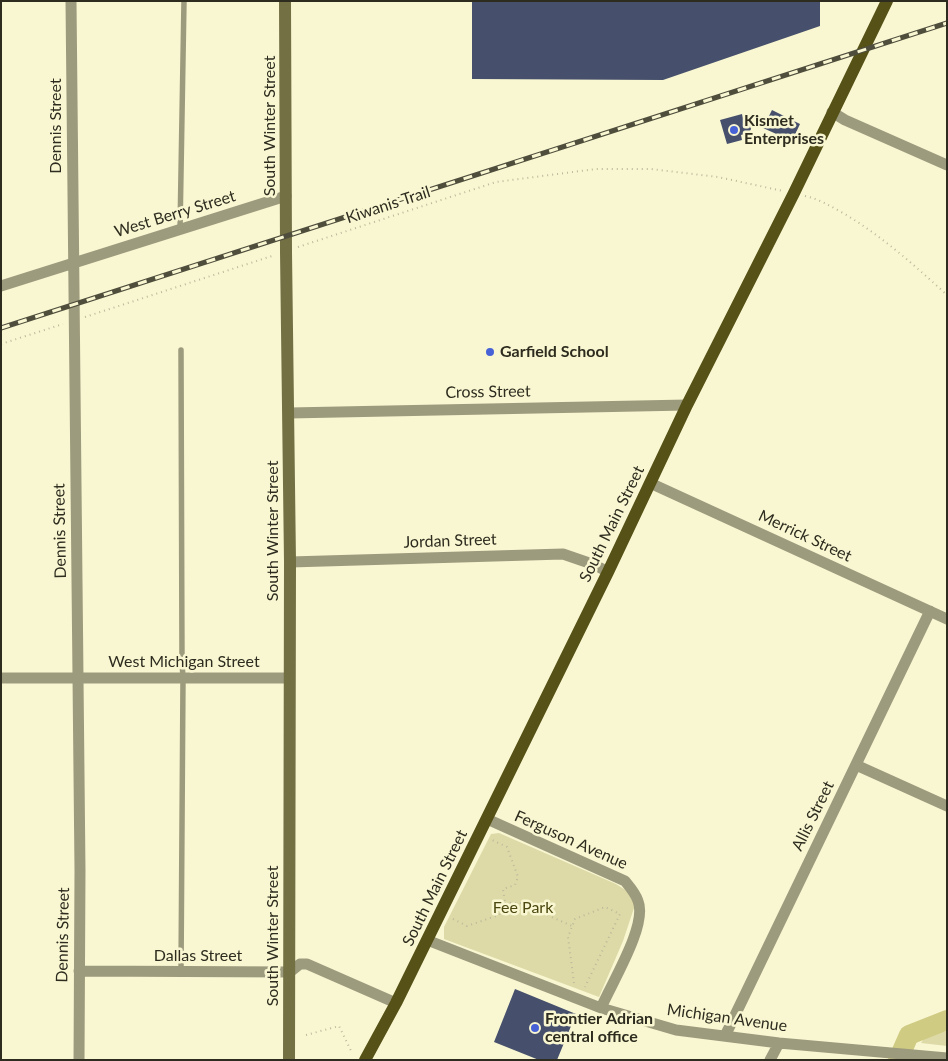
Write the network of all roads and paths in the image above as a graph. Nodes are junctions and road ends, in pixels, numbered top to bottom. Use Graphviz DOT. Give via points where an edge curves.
graph roads {
  1 [pos="71,1"];
  2 [pos="184,1"];
  3 [pos="286,1"];
  4 [pos="887,1"];
  5 [pos="832,112"];
  6 [pos="947,165"];
  7 [pos="794,193"];
  8 [pos="286,196"];
  9 [pos="180,230"];
  10 [pos="286,252"];
  11 [pos="73,263"];
  12 [pos="1,286"];
  13 [pos="947,295"];
  14 [pos="73,320"];
  15 [pos="1,344"];
  16 [pos="181,350"];
  17 [pos="688,405"];
  18 [pos="289,413"];
  19 [pos="650,483"];
  20 [pos="290,562"];
  21 [pos="608,572"];
  22 [pos="930,611"];
  23 [pos="947,619"];
  24 [pos="1,678"];
  25 [pos="78,678"];
  26 [pos="184,678"];
  27 [pos="289,678"];
  28 [pos="856,765"];
  29 [pos="947,806"];
  30 [pos="487,819"];
  31 [pos="492,840"];
  32 [pos="505,903"];
  33 [pos="453,919"];
  34 [pos="572,926"];
  35 [pos="427,940"];
  36 [pos="79,971"];
  37 [pos="181,972"];
  38 [pos="290,972"];
  39 [pos="574,983"];
  40 [pos="585,987"];
  41 [pos="396,1003"];
  42 [pos="601,1008"];
  43 [pos="306,1035"];
  44 [pos="725,1036"];
  45 [pos="779,1043"];
  46 [pos="352,1052"];
  47 [pos="941,1058"];
  48 [pos="79,1060"];
  49 [pos="289,1060"];
  50 [pos="365,1060"];
  51 [pos="770,1060"];
  1 -- 11 [label="street, Dennis Street"];
  2 -- 9 [label="lane"];
  3 -- 8 [label="street, South Winter Street"];
  4 -- 5 [label="main road, South Main Street"];
  5 -- 6 [label="street"];
  5 -- 7 [label="main road, South Main Street"];
  7 -- 10 [label="path, Kiwanis Trail" via="651,169 596,169 496,182"];
  7 -- 13 [label="path, Kiwanis Trail" via="819,199 863,225 907,258"];
  7 -- 17 [label="main road, South Main Street"];
  8 -- 9 [label="street, West Berry Street"];
  8 -- 10 [label="street, South Winter Street"];
  9 -- 11 [label="street, West Berry Street"];
  10 -- 14 [label="path, Kiwanis Trail"];
  10 -- 18 [label="street, South Winter Street"];
  11 -- 12 [label="street, West Berry Street"];
  11 -- 14 [label="street, Dennis Street"];
  14 -- 15 [label="path, Kiwanis Trail"];
  14 -- 25 [label="street, Dennis Street"];
  16 -- 26 [label="lane"];
  17 -- 18 [label="street, Cross Street"];
  17 -- 19 [label="main road, South Main Street"];
  18 -- 20 [label="street, South Winter Street"];
  19 -- 21 [label="main road, South Main Street"];
  19 -- 22 [label="street, Merrick Street"];
  20 -- 21 [label="street, Jordan Street" via="564,554"];
  20 -- 27 [label="street, South Winter Street"];
  21 -- 30 [label="main road, South Main Street"];
  22 -- 23 [label="street, Merrick Street"];
  22 -- 28 [label="street, Allis Street"];
  24 -- 25 [label="street, West Michigan Street"];
  25 -- 26 [label="street, West Michigan Street"];
  25 -- 36 [label="street, Dennis Street"];
  26 -- 27 [label="street, West Michigan Street"];
  26 -- 37 [label="lane"];
  27 -- 38 [label="street, South Winter Street"];
  28 -- 29 [label="street"];
  28 -- 44 [label="street, Allis Street"];
  30 -- 35 [label="main road, South Main Street"];
  30 -- 42 [label="street, Ferguson Avenue" via="625,881 632,890 639,902 640,916 635,937"];
  31 -- 32 [label="path" via="507,847 518,877 515,885 503,889"];
  32 -- 33 [label="path" via="499,915 467,926"];
  32 -- 34 [label="path" via="520,903"];
  34 -- 39 [label="path" via="568,937"];
  34 -- 40 [label="path" via="575,919 605,908 620,914"];
  35 -- 41 [label="main road, South Main Street"];
  35 -- 42 [label="street, Michigan Avenue"];
  36 -- 37 [label="street, Dallas Street"];
  36 -- 48 [label="street, Dennis Street"];
  37 -- 38 [label="street, Dallas Street"];
  38 -- 41 [label="street, Dallas Street" via="300,964 307,964"];
  38 -- 49 [label="street, South Winter Street"];
  41 -- 50 [label="main road, South Main Street"];
  42 -- 44 [label="street, Michigan Avenue" via="676,1030"];
  43 -- 46 [label="path" via="339,1026"];
  44 -- 45 [label="street, Michigan Avenue"];
  45 -- 47 [label="street, Michigan Avenue"];
  45 -- 51 [label="street"];
}
